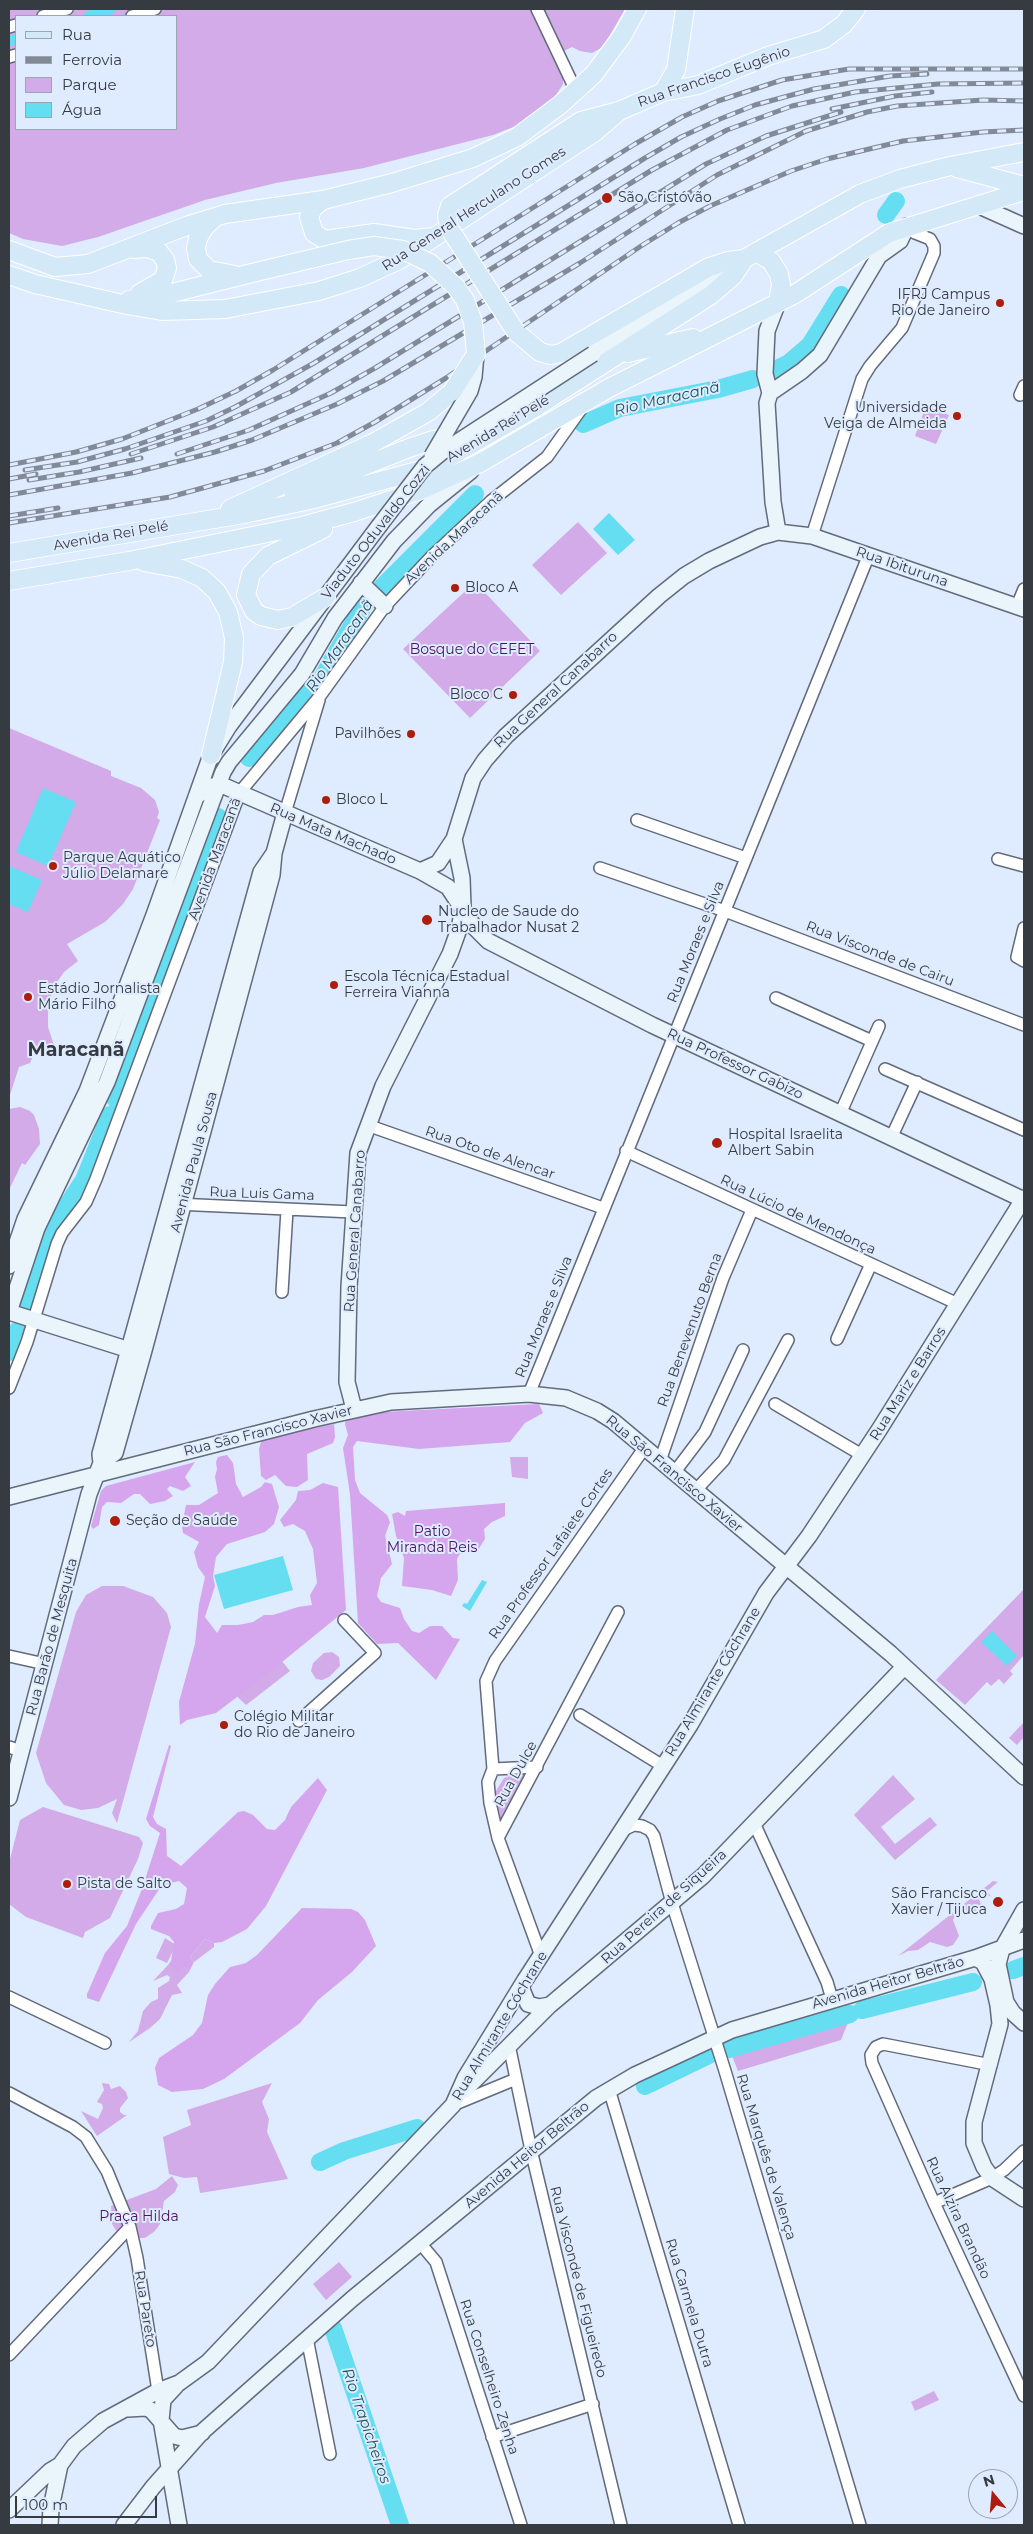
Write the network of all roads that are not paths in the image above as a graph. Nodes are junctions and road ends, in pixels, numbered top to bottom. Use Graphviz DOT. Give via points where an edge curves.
graph roads {
  1 [pos="67,9"];
  2 [pos="155,9"];
  3 [pos="537,9"];
  4 [pos="637,9"];
  5 [pos="685,9"];
  6 [pos="856,9"];
  7 [pos="46,15"];
  8 [pos="135,15"];
  9 [pos="576,91"];
  10 [pos="663,92"];
  11 [pos="619,111"];
  12 [pos="1024,152"];
  13 [pos="950,166"];
  14 [pos="1024,186"];
  15 [pos="1024,191"];
  16 [pos="323,200"];
  17 [pos="977,205"];
  18 [pos="215,217"];
  19 [pos="907,226"];
  20 [pos="1024,226"];
  21 [pos="924,236"];
  22 [pos="434,237"];
  23 [pos="891,247"];
  24 [pos="9,250"];
  25 [pos="126,250"];
  26 [pos="750,255"];
  27 [pos="9,274"];
  28 [pos="248,274"];
  29 [pos="113,302"];
  30 [pos="778,302"];
  31 [pos="716,333"];
  32 [pos="476,354"];
  33 [pos="613,357"];
  34 [pos="770,393"];
  35 [pos="588,400"];
  36 [pos="493,434"];
  37 [pos="480,463"];
  38 [pos="425,466"];
  39 [pos="354,512"];
  40 [pos="244,514"];
  41 [pos="209,519"];
  42 [pos="778,532"];
  43 [pos="812,536"];
  44 [pos="9,553"];
  45 [pos="868,557"];
  46 [pos="129,561"];
  47 [pos="9,581"];
  48 [pos="1024,589"];
  49 [pos="374,595"];
  50 [pos="326,596"];
  51 [pos="1021,607"];
  52 [pos="320,696"];
  53 [pos="211,755"];
  54 [pos="218,785"];
  55 [pos="240,792"];
  56 [pos="196,797"];
  57 [pos="285,813"];
  58 [pos="637,820"];
  59 [pos="454,839"];
  60 [pos="746,858"];
  61 [pos="998,859"];
  62 [pos="1024,866"];
  63 [pos="600,868"];
  64 [pos="420,871"];
  65 [pos="462,907"];
  66 [pos="725,910"];
  67 [pos="1024,928"];
  68 [pos="1024,961"];
  69 [pos="776,998"];
  70 [pos="1024,1025"];
  71 [pos="879,1026"];
  72 [pos="676,1036"];
  73 [pos="872,1041"];
  74 [pos="885,1069"];
  75 [pos="916,1082"];
  76 [pos="840,1114"];
  77 [pos="366,1125"];
  78 [pos="1024,1130"];
  79 [pos="891,1138"];
  80 [pos="626,1151"];
  81 [pos="1024,1199"];
  82 [pos="176,1204"];
  83 [pos="603,1208"];
  84 [pos="287,1210"];
  85 [pos="752,1210"];
  86 [pos="353,1212"];
  87 [pos="870,1264"];
  88 [pos="9,1266"];
  89 [pos="282,1292"];
  90 [pos="958,1304"];
  91 [pos="9,1312"];
  92 [pos="34,1320"];
  93 [pos="837,1339"];
  94 [pos="788,1340"];
  95 [pos="743,1350"];
  96 [pos="137,1352"];
  97 [pos="9,1388"];
  98 [pos="529,1394"];
  99 [pos="775,1404"];
  100 [pos="354,1409"];
  101 [pos="645,1448"];
  102 [pos="862,1455"];
  103 [pos="660,1461"];
  104 [pos="99,1469"];
  105 [pos="674,1473"];
  106 [pos="695,1491"];
  107 [pos="9,1497"];
  108 [pos="785,1567"];
  109 [pos="618,1612"];
  110 [pos="344,1620"];
  111 [pos="9,1656"];
  112 [pos="45,1664"];
  113 [pos="904,1667"];
  114 [pos="580,1715"];
  115 [pos="299,1721"];
  116 [pos="15,1749"];
  117 [pos="663,1766"];
  118 [pos="537,1767"];
  119 [pos="493,1769"];
  120 [pos="1024,1777"];
  121 [pos="9,1798"];
  122 [pos="754,1823"];
  123 [pos="620,1832"];
  124 [pos="498,1838"];
  125 [pos="672,1903"];
  126 [pos="1024,1910"];
  127 [pos="1024,1940"];
  128 [pos="1002,1949"];
  129 [pos="541,1956"];
  130 [pos="975,1958"];
  131 [pos="521,1987"];
  132 [pos="9,1996"];
  133 [pos="832,1999"];
  134 [pos="550,2005"];
  135 [pos="1021,2021"];
  136 [pos="1000,2024"];
  137 [pos="105,2043"];
  138 [pos="509,2045"];
  139 [pos="717,2046"];
  140 [pos="991,2065"];
  141 [pos="516,2080"];
  142 [pos="610,2089"];
  143 [pos="9,2093"];
  144 [pos="455,2101"];
  145 [pos="530,2150"];
  146 [pos="1024,2151"];
  147 [pos="992,2178"];
  148 [pos="1024,2200"];
  149 [pos="934,2203"];
  150 [pos="130,2227"];
  151 [pos="420,2243"];
  152 [pos="307,2338"];
  153 [pos="9,2355"];
  154 [pos="179,2383"];
  155 [pos="158,2390"];
  156 [pos="1024,2396"];
  157 [pos="593,2404"];
  158 [pos="122,2410"];
  159 [pos="161,2420"];
  160 [pos="202,2432"];
  161 [pos="492,2437"];
  162 [pos="330,2454"];
  163 [pos="60,2465"];
  164 [pos="170,2469"];
  165 [pos="9,2510"];
  166 [pos="50,2525"];
  167 [pos="124,2525"];
  168 [pos="180,2525"];
  169 [pos="521,2525"];
  170 [pos="621,2525"];
  171 [pos="739,2525"];
  172 [pos="860,2525"];
  1 -- 7 [label="street"];
  2 -- 8 [label="street"];
  3 -- 9 [label="street"];
  4 -- 9 [label="main road" via="594,74"];
  5 -- 10 [label="main road" via="676,70"];
  6 -- 10 [label="main road, Rua Francisco Eugênio" via="840,28 824,39 768,56 698,85"];
  9 -- 16 [label="main road" via="530,128 491,150 409,178"];
  10 -- 11 [label="main road, Rua Francisco Eugênio"];
  11 -- 22 [label="main road, Rua General Herculano Gomes" via="595,132"];
  11 -- 26 [label="main road, bridge" via="584,119 455,202 448,211 449,228 516,332 540,352 548,355 561,353 709,267"];
  12 -- 13 [label="main road"];
  13 -- 14 [label="main road"];
  13 -- 26 [label="main road" via="860,194"];
  15 -- 17 [label="main road, Avenida Rei Pelé"];
  16 -- 18 [label="main road"];
  16 -- 22 [label="main road" via="313,208 309,220 314,233 325,240 374,233 414,239"];
  17 -- 19 [label="main road, Avenida Rei Pelé"];
  17 -- 20 [label="street"];
  18 -- 25 [label="main road"];
  18 -- 28 [label="main road" via="198,238 198,259 209,270"];
  19 -- 21 [label="street"];
  19 -- 23 [label="street" via="902,238"];
  19 -- 30 [label="main road, Avenida Rei Pelé" via="883,236 824,277"];
  21 -- 23 [label="street"];
  21 -- 43 [label="street" via="933,243 934,254 902,328 862,379"];
  22 -- 29 [label="main road, Rua General Herculano Gomes" via="401,259 367,275 290,298 184,312"];
  23 -- 34 [label="street" via="877,259 820,355 802,372"];
  24 -- 25 [label="main road" via="55,267 88,264"];
  25 -- 29 [label="main road" via="148,248 159,252 165,260 167,273 153,288"];
  26 -- 30 [label="main road" via="768,259 779,274"];
  26 -- 33 [label="main road, Avenida Rei Pelé" via="711,295"];
  26 -- 38 [label="street, Viaduto Oduvaldo Cozzi, bridge" via="472,431"];
  27 -- 29 [label="main road, Rua General Herculano Gomes" via="35,284"];
  28 -- 29 [label="main road" via="172,293"];
  28 -- 32 [label="main road, bridge" via="368,246 392,247 413,253 443,272 465,300 473,322"];
  30 -- 31 [label="main road, Avenida Rei Pelé"];
  30 -- 34 [label="street" via="766,343 765,374"];
  31 -- 33 [label="main road"];
  31 -- 35 [label="main road, Avenida Rei Pelé"];
  32 -- 38 [label="street, bridge" via="474,377 465,401"];
  32 -- 41 [label="main road, bridge" via="452,392 428,412 374,443"];
  33 -- 36 [label="main road, Avenida Rei Pelé"];
  34 -- 42 [label="street" via="767,403 772,502"];
  35 -- 37 [label="main road, Avenida Rei Pelé"];
  35 -- 49 [label="street, Avenida Maracanã" via="547,457 491,501 432,556"];
  36 -- 40 [label="main road" via="427,442"];
  36 -- 40 [label="main road, Avenida Rei Pelé" via="432,467"];
  37 -- 39 [label="main road, Avenida Rei Pelé" via="422,490"];
  37 -- 49 [label="street, Avenida Maracanã" via="415,519"];
  38 -- 50 [label="street, Viaduto Oduvaldo Cozzi, bridge"];
  39 -- 46 [label="main road, Avenida Rei Pelé" via="278,532"];
  39 -- 50 [label="main road" via="268,556 251,574 246,595 254,611 278,620 292,617"];
  40 -- 41 [label="main road, Avenida Rei Pelé"];
  41 -- 44 [label="main road, Avenida Rei Pelé"];
  42 -- 43 [label="street, Rua Ibituruna"];
  42 -- 59 [label="street, Rua General Canabarro" via="736,546 684,576 506,736 473,778"];
  43 -- 45 [label="street, Rua Ibituruna"];
  45 -- 51 [label="street, Rua Ibituruna"];
  45 -- 60 [label="street, Rua Moraes e Silva"];
  46 -- 47 [label="main road, Avenida Rei Pelé"];
  46 -- 53 [label="main road" via="169,566 192,573 217,592 228,612 234,638 233,662"];
  48 -- 51 [label="street"];
  49 -- 52 [label="street, Avenida Maracanã"];
  49 -- 54 [label="street, Avenida Maracanã" via="335,618 302,674 229,762"];
  50 -- 53 [label="street, Viaduto Oduvaldo Cozzi"];
  52 -- 55 [label="street, Avenida Maracanã"];
  52 -- 57 [label="street, Avenida Paula Sousa"];
  53 -- 56 [label="street"];
  54 -- 55 [label="street, Rua Mata Machado"];
  54 -- 56 [label="street" via="203,789"];
  54 -- 91 [label="street, Avenida Maracanã" via="107,1082 37,1228"];
  55 -- 57 [label="street, Rua Mata Machado"];
  55 -- 92 [label="street, Avenida Maracanã" via="96,1179 86,1202 60,1238"];
  56 -- 88 [label="street" via="87,1091 24,1220"];
  57 -- 64 [label="street, Rua Mata Machado"];
  57 -- 82 [label="street, Avenida Paula Sousa" via="274,853 272,875 244,957"];
  58 -- 60 [label="street"];
  59 -- 64 [label="street" via="438,862"];
  59 -- 65 [label="street, Rua General Canabarro" via="462,878"];
  60 -- 66 [label="street, Rua Moraes e Silva"];
  61 -- 62 [label="street"];
  63 -- 66 [label="street, Rua Visconde de Cairu"];
  64 -- 65 [label="street, Rua Mata Machado" via="448,887"];
  65 -- 72 [label="street, Rua Professor Gabizo" via="488,941"];
  65 -- 77 [label="street, Rua General Canabarro" via="459,930 450,954"];
  66 -- 70 [label="street, Rua Visconde de Cairu"];
  66 -- 72 [label="street, Rua Moraes e Silva"];
  67 -- 68 [label="street" via="1017,953 1017,957"];
  69 -- 73 [label="street"];
  71 -- 73 [label="street"];
  72 -- 76 [label="street, Rua Professor Gabizo"];
  72 -- 80 [label="street, Rua Moraes e Silva"];
  73 -- 76 [label="street"];
  74 -- 75 [label="street"];
  75 -- 78 [label="street"];
  75 -- 79 [label="street"];
  76 -- 79 [label="street, Rua Professor Gabizo"];
  77 -- 83 [label="street, Rua Oto de Alencar"];
  77 -- 86 [label="street, Rua General Canabarro" via="358,1153"];
  79 -- 81 [label="street, Rua Professor Gabizo"];
  80 -- 83 [label="street, Rua Moraes e Silva"];
  80 -- 85 [label="street, Rua Lúcio de Mendonça"];
  81 -- 90 [label="street, Rua Mariz e Barros"];
  82 -- 84 [label="street, Rua Luis Gama"];
  82 -- 96 [label="street, Avenida Paula Sousa"];
  83 -- 98 [label="street, Rua Moraes e Silva"];
  84 -- 86 [label="street, Rua Luis Gama"];
  84 -- 89 [label="street"];
  85 -- 87 [label="street, Rua Lúcio de Mendonça"];
  85 -- 103 [label="street, Rua Benevenuto Berna" via="723,1278"];
  86 -- 100 [label="street, Rua General Canabarro" via="347,1382"];
  87 -- 90 [label="street, Rua Lúcio de Mendonça"];
  87 -- 93 [label="street"];
  90 -- 102 [label="street, Rua Mariz e Barros"];
  91 -- 92 [label="street"];
  92 -- 96 [label="street"];
  92 -- 97 [label="street, Avenida Maracanã"];
  94 -- 106 [label="street" via="724,1460"];
  95 -- 105 [label="street" via="705,1432"];
  96 -- 104 [label="street, Avenida Paula Sousa" via="120,1410 115,1453"];
  98 -- 100 [label="street, Rua São Francisco Xavier" via="391,1402"];
  98 -- 101 [label="street, Rua São Francisco Xavier" via="566,1398 597,1411"];
  99 -- 102 [label="street"];
  100 -- 104 [label="street, Rua São Francisco Xavier"];
  101 -- 103 [label="street, Rua São Francisco Xavier"];
  101 -- 119 [label="street, Rua Professor Lafaiete Cortes" via="495,1661 486,1681"];
  102 -- 108 [label="street, Rua Mariz e Barros"];
  103 -- 105 [label="street, Rua São Francisco Xavier"];
  104 -- 107 [label="street, Rua São Francisco Xavier"];
  104 -- 112 [label="street, Rua Barão de Mesquita" via="89,1494"];
  105 -- 106 [label="street, Rua São Francisco Xavier"];
  106 -- 108 [label="street, Rua São Francisco Xavier"];
  108 -- 113 [label="street, Rua São Francisco Xavier"];
  108 -- 117 [label="street, Rua Almirante Cóchrane" via="763,1598"];
  109 -- 118 [label="street, Rua Dulce"];
  110 -- 115 [label="street" via="375,1653"];
  111 -- 112 [label="street"];
  112 -- 116 [label="street, Rua Barão de Mesquita"];
  113 -- 120 [label="street, Rua São Francisco Xavier"];
  113 -- 122 [label="street, Rua Pereira de Siqueira"];
  114 -- 117 [label="street"];
  116 -- 121 [label="street, Rua Barão de Mesquita"];
  117 -- 123 [label="street, Rua Almirante Cóchrane"];
  118 -- 119 [label="street"];
  118 -- 124 [label="street, Rua Dulce"];
  119 -- 124 [label="street" via="488,1782"];
  122 -- 125 [label="street, Rua Pereira de Siqueira"];
  122 -- 133 [label="street" via="824,1973"];
  123 -- 125 [label="street, Rua Marquês de Valença" via="634,1826 650,1830"];
  123 -- 129 [label="street, Rua Almirante Cóchrane"];
  124 -- 129 [label="street"];
  125 -- 134 [label="street, Rua Pereira de Siqueira"];
  125 -- 139 [label="street, Rua Marquês de Valença"];
  126 -- 128 [label="street"];
  127 -- 128 [label="street, Avenida Heitor Beltrão"];
  128 -- 130 [label="street, Avenida Heitor Beltrão"];
  128 -- 135 [label="street" via="998,1964 1002,1989 1010,2009"];
  129 -- 131 [label="street, Rua Almirante Cóchrane"];
  130 -- 133 [label="street, Avenida Heitor Beltrão"];
  130 -- 136 [label="street" via="983,1962 992,1979"];
  131 -- 134 [label="street" via="528,2004"];
  131 -- 144 [label="street, Rua Almirante Cóchrane" via="465,2078"];
  132 -- 137 [label="street"];
  133 -- 139 [label="street, Avenida Heitor Beltrão"];
  134 -- 138 [label="street, Rua Pereira de Siqueira"];
  135 -- 136 [label="street" via="1010,2018"];
  136 -- 140 [label="street"];
  138 -- 141 [label="street, Rua Visconde de Figueiredo"];
  138 -- 144 [label="street, Rua Pereira de Siqueira"];
  139 -- 142 [label="street, Avenida Heitor Beltrão" via="635,2075"];
  139 -- 172 [label="street, Rua Marquês de Valença"];
  140 -- 147 [label="street" via="973,2130 978,2153"];
  140 -- 149 [label="street, Rua Alzira Brandão" via="883,2044 873,2050 872,2063"];
  141 -- 144 [label="street"];
  141 -- 145 [label="street, Rua Visconde de Figueiredo"];
  142 -- 145 [label="street, Avenida Heitor Beltrão"];
  142 -- 171 [label="street, Rua Carmela Dutra"];
  143 -- 150 [label="street, Rua Pareto" via="86,2137 108,2171"];
  144 -- 154 [label="street, Rua Almirante Cóchrane" via="208,2362"];
  145 -- 151 [label="street, Avenida Heitor Beltrão"];
  145 -- 157 [label="street, Rua Visconde de Figueiredo"];
  146 -- 147 [label="street"];
  147 -- 148 [label="street"];
  147 -- 149 [label="street"];
  149 -- 156 [label="street, Rua Alzira Brandão"];
  150 -- 153 [label="street"];
  150 -- 155 [label="street, Rua Pareto"];
  151 -- 152 [label="street, Avenida Heitor Beltrão"];
  151 -- 161 [label="street, Rua Conselheiro Zenha" via="436,2262"];
  152 -- 160 [label="street, Avenida Heitor Beltrão"];
  152 -- 162 [label="street"];
  154 -- 155 [label="street, Rua Almirante Cóchrane"];
  154 -- 159 [label="street" via="163,2400"];
  155 -- 158 [label="street, Rua Almirante Cóchrane"];
  157 -- 161 [label="street"];
  157 -- 170 [label="street, Rua Visconde de Figueiredo"];
  158 -- 159 [label="street" via="145,2408"];
  158 -- 163 [label="street, Rua Almirante Cóchrane" via="103,2421 74,2446"];
  159 -- 160 [label="street" via="174,2436 189,2437"];
  159 -- 164 [label="street"];
  160 -- 164 [label="street, Avenida Heitor Beltrão"];
  161 -- 169 [label="street, Rua Conselheiro Zenha"];
  163 -- 165 [label="street"];
  163 -- 166 [label="street, Rua Almirante Cóchrane"];
  164 -- 167 [label="street, Avenida Heitor Beltrão"];
  164 -- 168 [label="street"];
}
